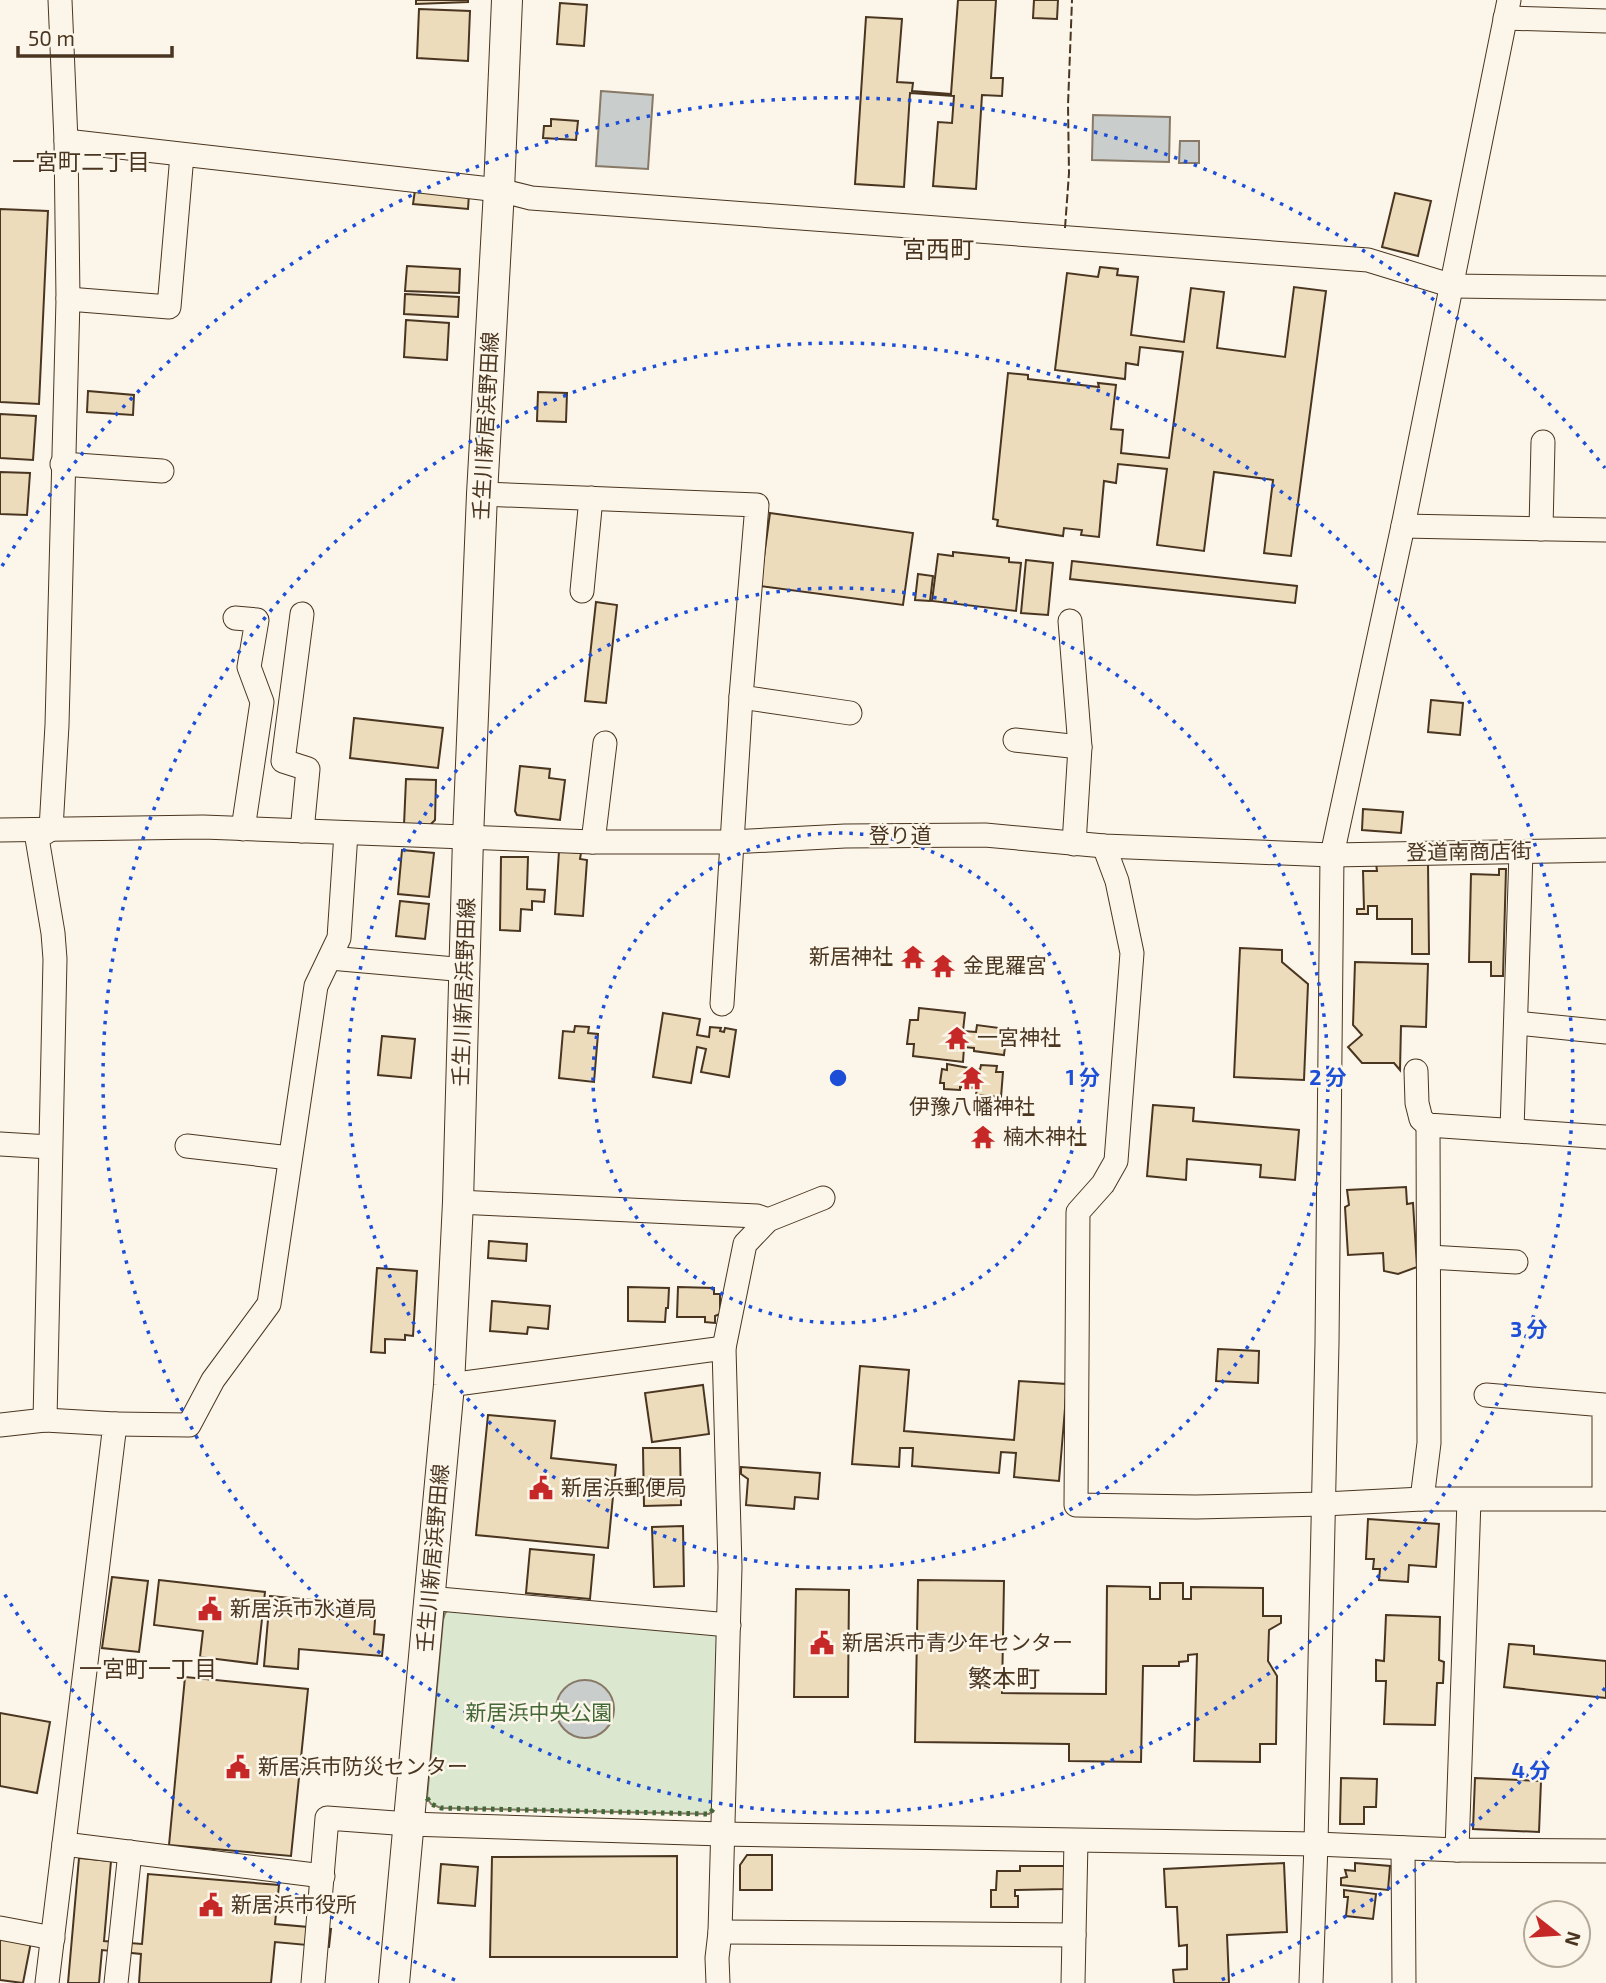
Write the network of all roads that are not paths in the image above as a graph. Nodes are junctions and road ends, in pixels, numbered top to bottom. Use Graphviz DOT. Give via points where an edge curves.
graph roads {
  1 [pos="60,0"];
  2 [pos="507,0"];
  3 [pos="1507,9"];
  4 [pos="1606,21"];
  5 [pos="66,141"];
  6 [pos="182,155"];
  7 [pos="499,190"];
  8 [pos="1453,286"];
  9 [pos="1606,288"];
  10 [pos="68,299"];
  11 [pos="1543,442"];
  12 [pos="62,464"];
  13 [pos="162,471"];
  14 [pos="482,494"];
  15 [pos="591,498"];
  16 [pos="1403,526"];
  17 [pos="1541,529"];
  18 [pos="1606,530"];
  19 [pos="582,591"];
  20 [pos="302,614"];
  21 [pos="235,618"];
  22 [pos="1070,621"];
  23 [pos="741,698"];
  24 [pos="850,713"];
  25 [pos="1015,740"];
  26 [pos="606,743"];
  27 [pos="1080,747"];
  28 [pos="243,829"];
  29 [pos="0,830"];
  30 [pos="51,830"];
  31 [pos="302,831"];
  32 [pos="346,833"];
  33 [pos="468,838"];
  34 [pos="593,842"];
  35 [pos="731,842"];
  36 [pos="1074,844"];
  37 [pos="1104,846"];
  38 [pos="1606,850"];
  39 [pos="1521,852"];
  40 [pos="1332,855"];
  41 [pos="330,958"];
  42 [pos="466,970"];
  43 [pos="722,1004"];
  44 [pos="1517,1023"];
  45 [pos="1606,1032"];
  46 [pos="1416,1071"];
  47 [pos="1429,1125"];
  48 [pos="1512,1130"];
  49 [pos="1606,1137"];
  50 [pos="0,1144"];
  51 [pos="187,1146"];
  52 [pos="50,1147"];
  53 [pos="290,1158"];
  54 [pos="823,1198"];
  55 [pos="458,1202"];
  56 [pos="768,1220"];
  57 [pos="1429,1257"];
  58 [pos="1516,1262"];
  59 [pos="724,1348"];
  60 [pos="449,1385"];
  61 [pos="1486,1395"];
  62 [pos="45,1420"];
  63 [pos="115,1424"];
  64 [pos="0,1425"];
  65 [pos="1422,1499"];
  66 [pos="1605,1499"];
  67 [pos="1469,1500"];
  68 [pos="1324,1504"];
  69 [pos="428,1598"];
  70 [pos="729,1625"];
  71 [pos="410,1824"];
  72 [pos="722,1834"];
  73 [pos="1076,1841"];
  74 [pos="64,1844"];
  75 [pos="1316,1844"];
  76 [pos="1403,1847"];
  77 [pos="1457,1850"];
  78 [pos="130,1852"];
  79 [pos="1606,1852"];
  80 [pos="323,1876"];
  81 [pos="0,1927"];
  82 [pos="720,1932"];
  83 [pos="1074,1934"];
  84 [pos="53,1938"];
  85 [pos="47,1983"];
  86 [pos="116,1983"];
  87 [pos="313,1983"];
  88 [pos="394,1983"];
  89 [pos="718,1983"];
  90 [pos="1073,1983"];
  91 [pos="1311,1983"];
  92 [pos="1404,1983"];
  1 -- 5 [label="street"];
  2 -- 7 [label="main road, 壬生川新居浜野田線"];
  3 -- 4 [label="street"];
  3 -- 8 [label="street"];
  5 -- 6 [label="street"];
  5 -- 10 [label="street"];
  6 -- 7 [label="street"];
  6 -- 10 [label="street" via="169,307"];
  7 -- 8 [label="street" via="531,198 1368,260"];
  7 -- 14 [label="main road, 壬生川新居浜野田線"];
  8 -- 9 [label="street"];
  8 -- 16 [label="street"];
  10 -- 12 [label="street"];
  11 -- 17 [label="street"];
  12 -- 13 [label="street"];
  12 -- 30 [label="street"];
  14 -- 15 [label="street"];
  14 -- 33 [label="main road, 壬生川新居浜野田線"];
  15 -- 19 [label="street"];
  15 -- 23 [label="street" via="757,505"];
  16 -- 17 [label="street"];
  16 -- 40 [label="street"];
  17 -- 18 [label="street"];
  20 -- 31 [label="street" via="283,761 308,769"];
  21 -- 28 [label="street" via="257,620 249,667 261,702"];
  22 -- 27 [label="street"];
  23 -- 24 [label="street"];
  23 -- 35 [label="street"];
  25 -- 27 [label="street"];
  26 -- 34 [label="street"];
  27 -- 36 [label="street"];
  28 -- 30 [label="street, 登り道"];
  28 -- 31 [label="street, 登り道"];
  29 -- 30 [label="street, 登り道"];
  30 -- 52 [label="street" via="37,838 55,959"];
  31 -- 32 [label="street, 登り道"];
  32 -- 33 [label="street, 登り道"];
  32 -- 41 [label="street" via="339,938"];
  33 -- 34 [label="street, 登り道"];
  33 -- 42 [label="main road, 壬生川新居浜野田線"];
  34 -- 35 [label="street, 登り道"];
  35 -- 36 [label="street, 登り道" via="985,835"];
  35 -- 43 [label="street"];
  36 -- 37 [label="street, 登り道"];
  37 -- 40 [label="street, 登り道"];
  37 -- 68 [label="street" via="1132,953 1116,1161 1078,1212 1076,1505"];
  38 -- 39 [label="street, 登道南商店街"];
  39 -- 40 [label="street, 登道南商店街"];
  39 -- 44 [label="street"];
  40 -- 68 [label="street"];
  41 -- 42 [label="street"];
  41 -- 53 [label="street" via="316,986"];
  42 -- 55 [label="main road, 壬生川新居浜野田線"];
  44 -- 45 [label="street"];
  44 -- 48 [label="street"];
  46 -- 47 [label="street" via="1417,1103 1421,1119"];
  47 -- 48 [label="street"];
  47 -- 57 [label="street"];
  48 -- 49 [label="street"];
  50 -- 52 [label="street"];
  51 -- 53 [label="street"];
  52 -- 62 [label="street"];
  53 -- 63 [label="street" via="270,1304 214,1380 189,1425"];
  54 -- 56 [label="street"];
  55 -- 56 [label="street"];
  55 -- 60 [label="main road, 壬生川新居浜野田線"];
  56 -- 59 [label="street" via="745,1244"];
  57 -- 58 [label="street"];
  57 -- 65 [label="street" via="1429,1443"];
  59 -- 60 [label="street"];
  59 -- 70 [label="street"];
  60 -- 69 [label="main road, 壬生川新居浜野田線"];
  61 -- 66 [label="street" via="1604,1405"];
  62 -- 63 [label="street"];
  62 -- 64 [label="street"];
  63 -- 74 [label="street"];
  65 -- 67 [label="street"];
  65 -- 68 [label="street"];
  66 -- 67 [label="street"];
  67 -- 77 [label="street"];
  68 -- 75 [label="street"];
  69 -- 70 [label="street"];
  69 -- 71 [label="main road, 壬生川新居浜野田線"];
  70 -- 72 [label="street"];
  71 -- 72 [label="street"];
  71 -- 80 [label="street" via="327,1818"];
  71 -- 88 [label="main road, 壬生川新居浜野田線"];
  72 -- 73 [label="street"];
  72 -- 82 [label="street"];
  73 -- 75 [label="street"];
  73 -- 83 [label="street"];
  74 -- 78 [label="street"];
  74 -- 84 [label="street"];
  75 -- 76 [label="street"];
  75 -- 91 [label="street"];
  76 -- 77 [label="street"];
  76 -- 92 [label="street"];
  77 -- 79 [label="street"];
  78 -- 80 [label="street"];
  78 -- 86 [label="street"];
  80 -- 87 [label="street"];
  81 -- 84 [label="street"];
  82 -- 83 [label="street"];
  82 -- 89 [label="street"];
  83 -- 90 [label="street"];
  84 -- 85 [label="street"];
}
